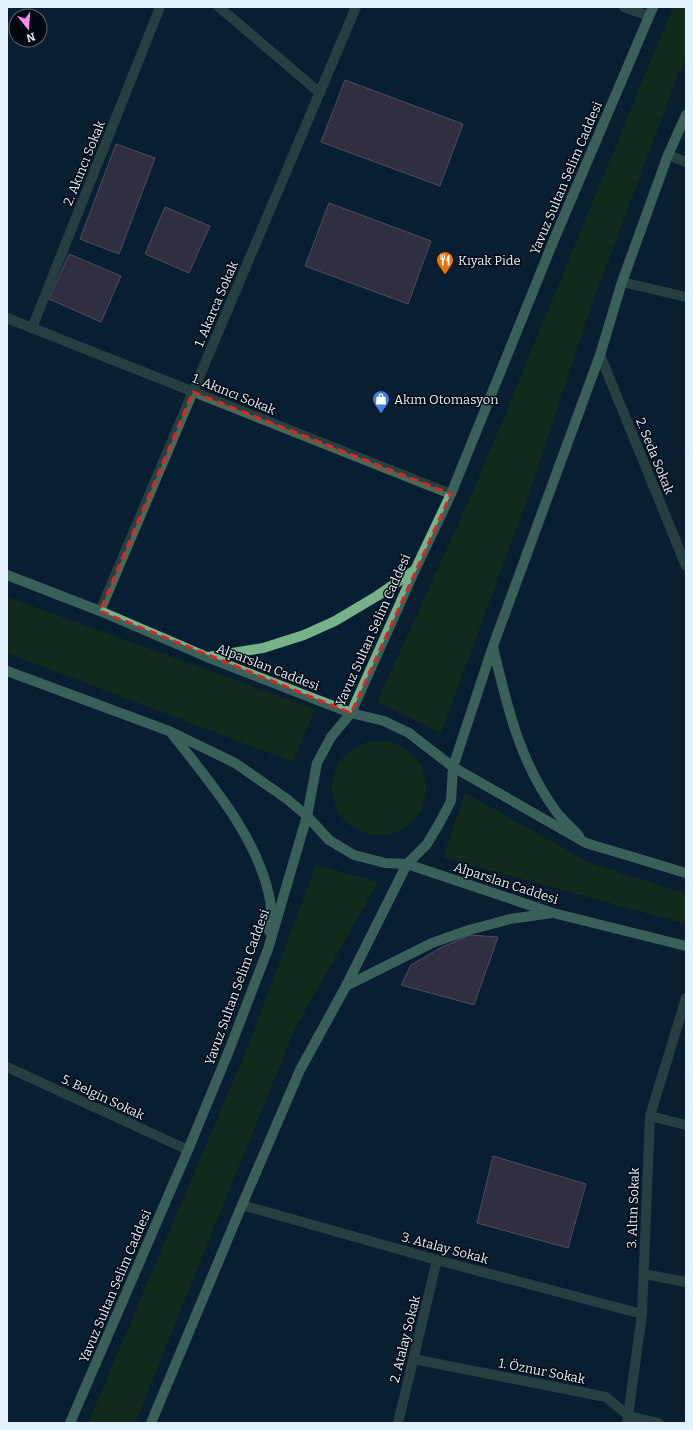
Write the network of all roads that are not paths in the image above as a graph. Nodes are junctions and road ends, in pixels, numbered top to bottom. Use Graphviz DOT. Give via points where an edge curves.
graph roads {
  1 [pos="160,7"];
  2 [pos="219,7"];
  3 [pos="356,7"];
  4 [pos="624,7"];
  5 [pos="651,11"];
  6 [pos="320,93"];
  7 [pos="686,115"];
  8 [pos="668,155"];
  9 [pos="686,162"];
  10 [pos="622,282"];
  11 [pos="686,297"];
  12 [pos="7,318"];
  13 [pos="32,328"];
  14 [pos="600,355"];
  15 [pos="193,392"];
  16 [pos="451,494"];
  17 [pos="685,563"];
  18 [pos="415,570"];
  19 [pos="7,575"];
  20 [pos="100,611"];
  21 [pos="493,646"];
  22 [pos="207,657"];
  23 [pos="7,671"];
  24 [pos="351,713"];
  25 [pos="169,731"];
  26 [pos="453,767"];
  27 [pos="307,816"];
  28 [pos="586,843"];
  29 [pos="407,864"];
  30 [pos="686,873"];
  31 [pos="554,913"];
  32 [pos="686,946"];
  33 [pos="268,949"];
  34 [pos="346,986"];
  35 [pos="686,998"];
  36 [pos="7,1067"];
  37 [pos="650,1116"];
  38 [pos="686,1125"];
  39 [pos="188,1150"];
  40 [pos="242,1205"];
  41 [pos="437,1260"];
  42 [pos="644,1274"];
  43 [pos="686,1282"];
  44 [pos="642,1314"];
  45 [pos="413,1359"];
  46 [pos="628,1420"];
  47 [pos="70,1423"];
  48 [pos="151,1423"];
  49 [pos="398,1423"];
  50 [pos="659,1423"];
  1 -- 13 [label="street, 2. Akıncı Sokak"];
  2 -- 6 [label="street"];
  3 -- 6 [label="street, 1. Akarca Sokak"];
  4 -- 5 [label="street"];
  5 -- 16 [label="main road, Yavuz Sultan Selim Caddesi" via="553,242"];
  6 -- 15 [label="street, 1. Akarca Sokak"];
  7 -- 8 [label="main road"];
  8 -- 9 [label="street"];
  8 -- 10 [label="main road"];
  10 -- 11 [label="street"];
  10 -- 14 [label="main road"];
  12 -- 13 [label="street, 1. Akıncı Sokak"];
  13 -- 15 [label="street, 1. Akıncı Sokak"];
  14 -- 17 [label="street, 2. Seda Sokak"];
  14 -- 21 [label="main road"];
  15 -- 16 [label="street, 1. Akıncı Sokak"];
  15 -- 20 [label="street, 1. Akarca Sokak"];
  16 -- 18 [label="main road, Yavuz Sultan Selim Caddesi"];
  18 -- 22 [label="main road" via="335,621 310,632 263,648"];
  18 -- 24 [label="main road, Yavuz Sultan Selim Caddesi"];
  19 -- 20 [label="main road, Alparslan Caddesi"];
  20 -- 22 [label="main road, Alparslan Caddesi"];
  21 -- 26 [label="main road"];
  21 -- 28 [label="main road" via="518,743 537,781 559,814"];
  22 -- 24 [label="main road, Alparslan Caddesi"];
  23 -- 25 [label="main road, Alparslan Caddesi"];
  24 -- 26 [label="main road, Alparslan Caddesi" via="384,721 409,733"];
  24 -- 27 [label="main road, Yavuz Sultan Selim Caddesi" via="331,737 318,763"];
  25 -- 27 [label="main road, Alparslan Caddesi" via="235,764 287,799"];
  25 -- 33 [label="main road" via="231,813 262,869 271,902"];
  26 -- 28 [label="main road, Alparslan Caddesi"];
  26 -- 29 [label="main road" via="451,801 427,844"];
  27 -- 29 [label="main road, Alparslan Caddesi" via="329,840 354,855 385,863"];
  27 -- 33 [label="main road, Yavuz Sultan Selim Caddesi"];
  28 -- 30 [label="main road, Alparslan Caddesi"];
  29 -- 31 [label="main road, Alparslan Caddesi"];
  29 -- 34 [label="main road"];
  31 -- 32 [label="main road, Alparslan Caddesi"];
  31 -- 34 [label="main road" via="510,919 439,940"];
  33 -- 39 [label="main road, Yavuz Sultan Selim Caddesi"];
  34 -- 40 [label="main road" via="300,1070"];
  35 -- 37 [label="street, 3. Altın Sokak"];
  36 -- 39 [label="street, 5. Belgin Sokak"];
  37 -- 38 [label="street"];
  37 -- 42 [label="street, 3. Altın Sokak"];
  39 -- 47 [label="main road, Yavuz Sultan Selim Caddesi"];
  40 -- 41 [label="street, 3. Atalay Sokak"];
  40 -- 48 [label="main road"];
  41 -- 44 [label="street, 3. Atalay Sokak"];
  41 -- 45 [label="street, 2. Atalay Sokak"];
  42 -- 43 [label="street"];
  42 -- 44 [label="street, 3. Altın Sokak"];
  44 -- 46 [label="street, 3. Altın Sokak"];
  45 -- 46 [label="street, 1. Öznur Sokak" via="606,1397"];
  45 -- 49 [label="street, 2. Atalay Sokak"];
  46 -- 50 [label="street, 1. Öznur Sokak"];
}
